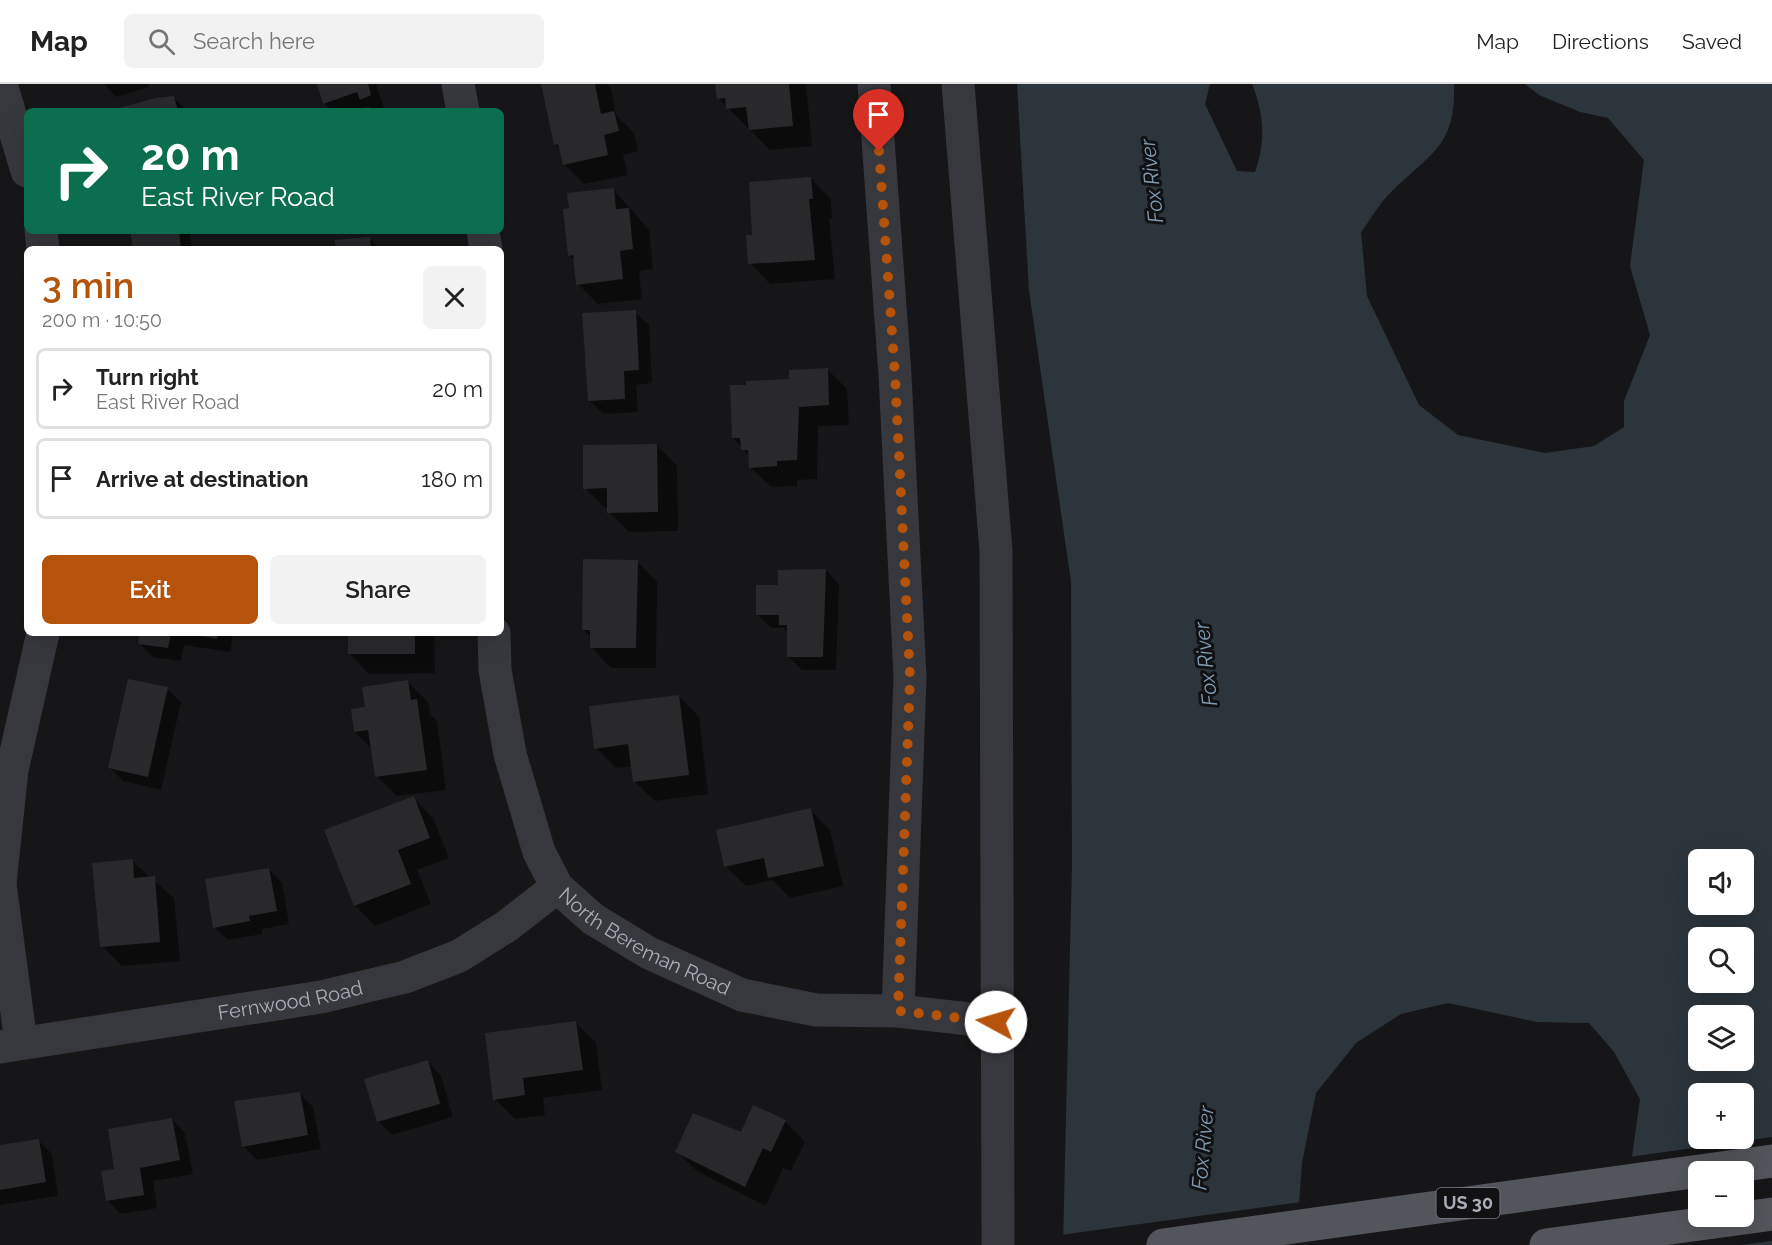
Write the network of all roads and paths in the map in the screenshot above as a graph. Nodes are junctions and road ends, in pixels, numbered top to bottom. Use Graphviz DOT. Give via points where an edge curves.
graph roads {
  1 [pos="1,84"];
  2 [pos="459,84"];
  3 [pos="874,84"];
  4 [pos="958,84"];
  5 [pos="463,108"];
  6 [pos="24,161"];
  7 [pos="42,636"];
  8 [pos="494,636"];
  9 [pos="0,883"];
  10 [pos="556,887"];
  11 [pos="898,1011"];
  12 [pos="996,1022"];
  13 [pos="11,1045"];
  14 [pos="1772,1161"];
  15 [pos="1772,1214"];
  16 [pos="998,1245"];
  17 [pos="1163,1245"];
  18 [pos="1546,1245"];
  1 -- 6 [label="street"];
  2 -- 5 [label="street"];
  3 -- 11 [label="street" via="895,375 910,677"];
  4 -- 12 [label="street" via="996,551"];
  7 -- 9 [label="street" via="12,770"];
  8 -- 10 [label="street, North Bereman Road" via="495,670 510,754 539,852"];
  9 -- 13 [label="street"];
  10 -- 11 [label="street, North Bereman Road" via="593,919 649,953 742,995 816,1010"];
  10 -- 13 [label="street, Fernwood Road" via="507,926 459,956 405,977 321,997"];
  11 -- 12 [label="street, North Bereman Road"];
  12 -- 16 [label="street"];
  14 -- 17 [label="main road, US 30"];
  15 -- 18 [label="main road"];
}
